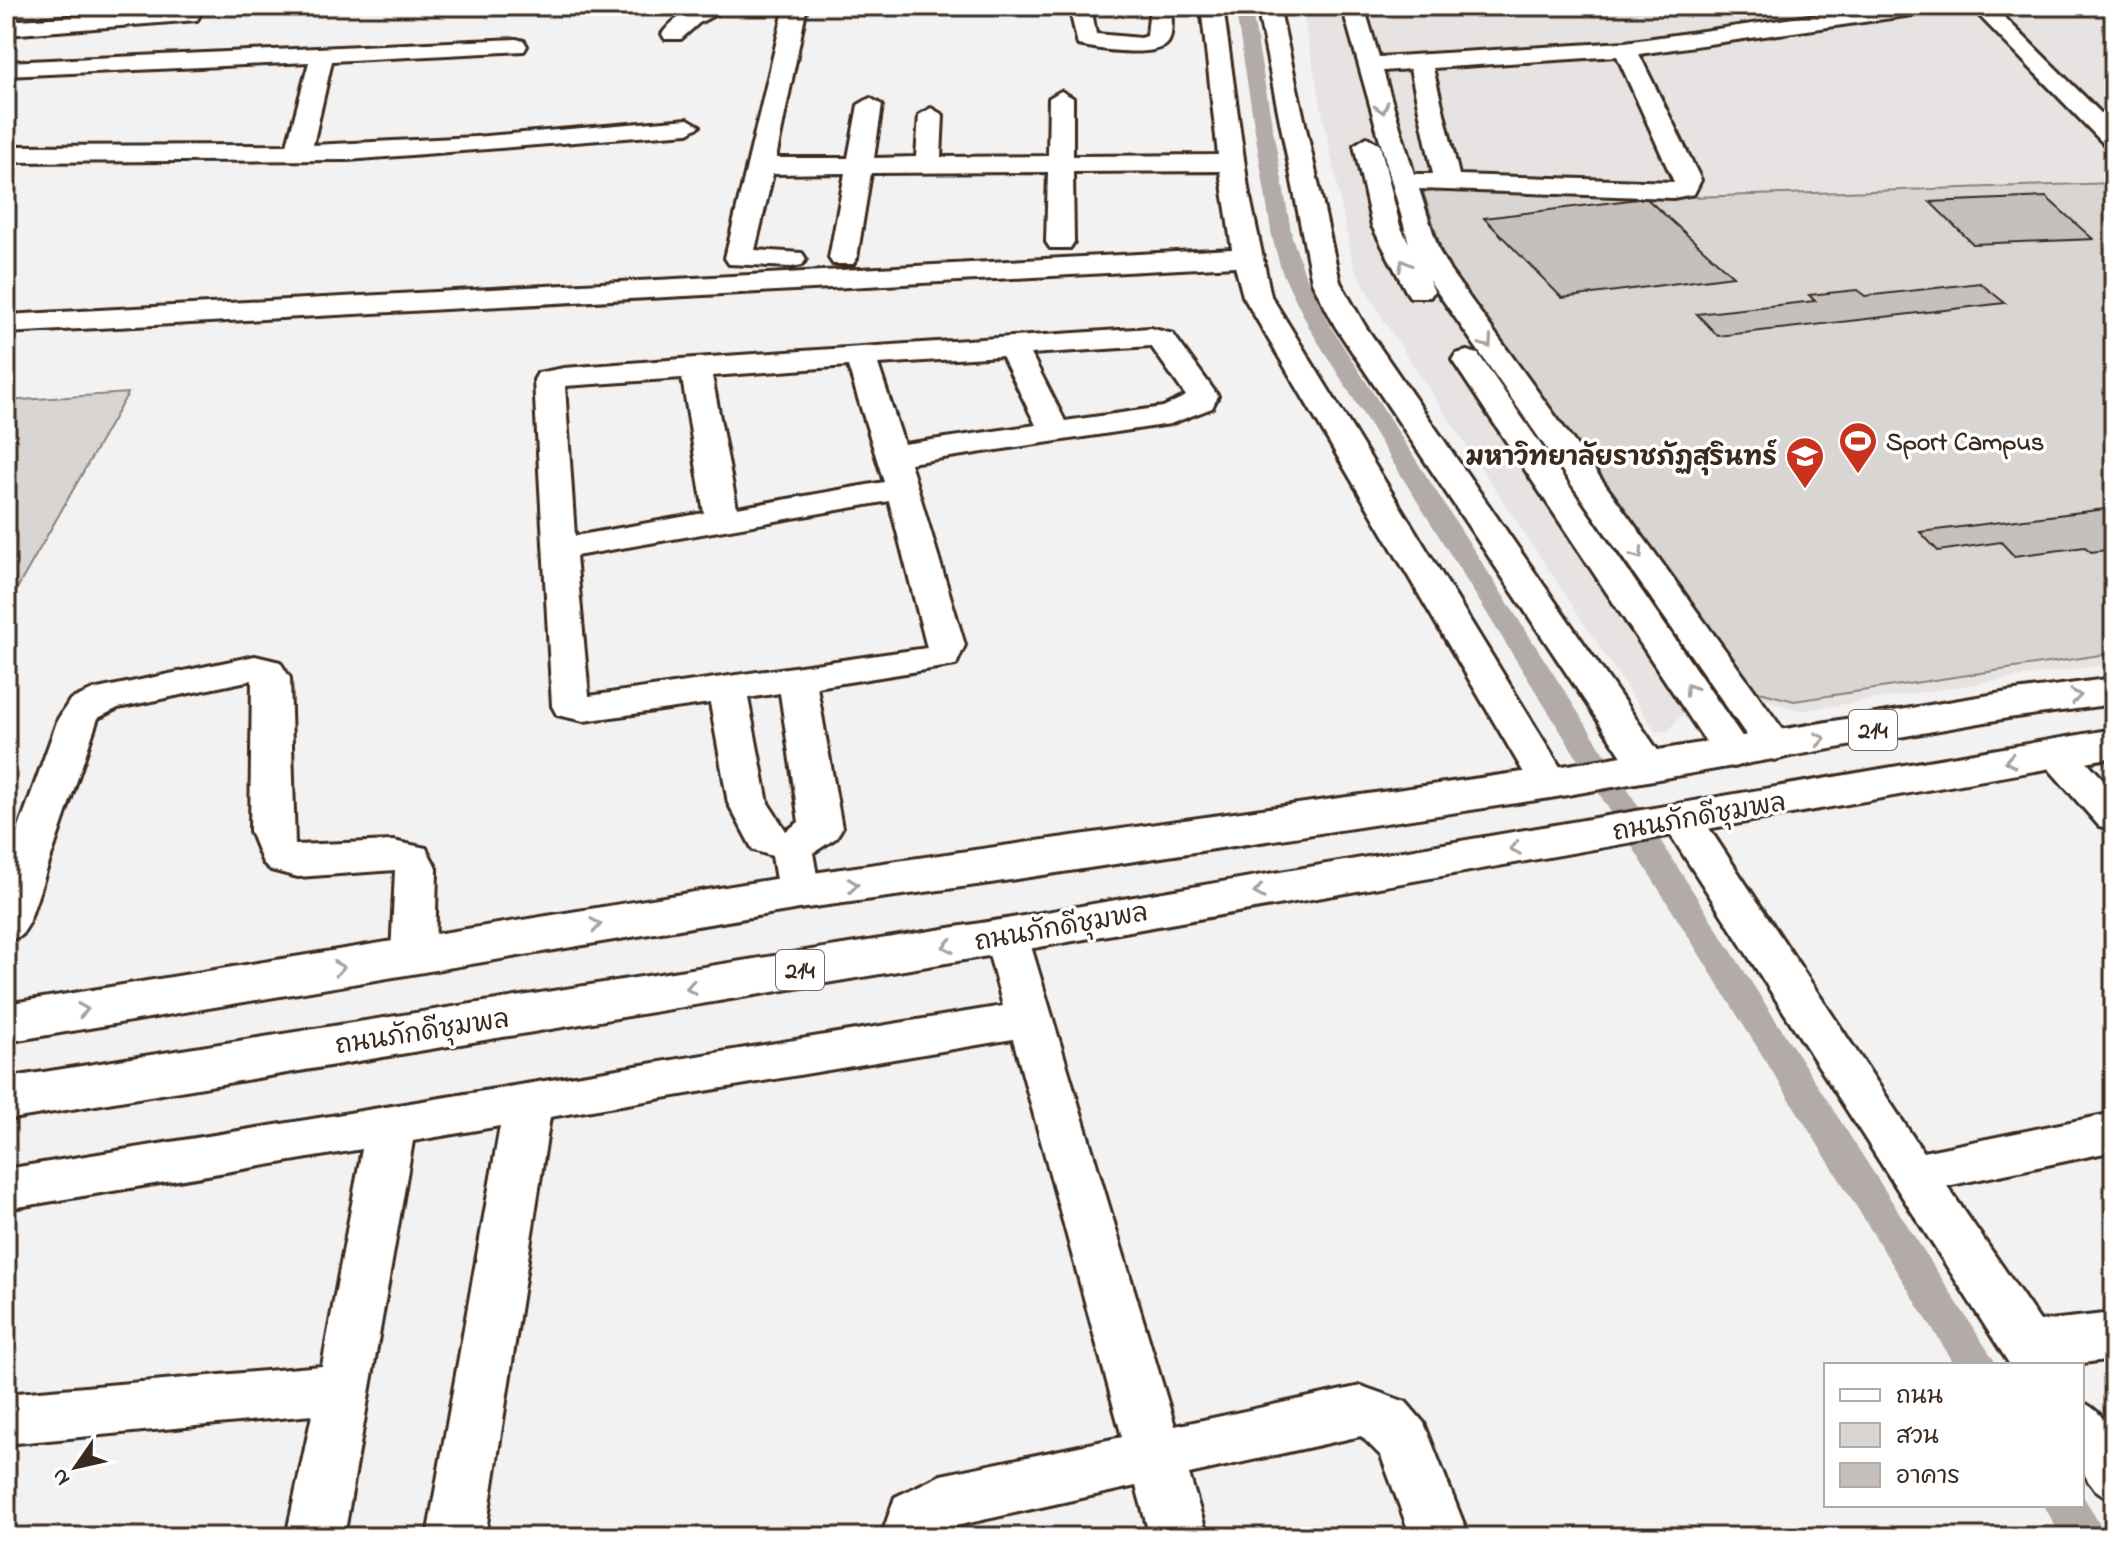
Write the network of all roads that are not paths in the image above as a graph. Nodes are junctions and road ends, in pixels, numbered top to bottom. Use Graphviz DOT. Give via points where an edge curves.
graph roads {
  1 [pos="720,6"];
  2 [pos="796,6"];
  3 [pos="1080,6"];
  4 [pos="1161,6"];
  5 [pos="1212,6"];
  6 [pos="1268,6"];
  7 [pos="1334,6"];
  8 [pos="1353,6"];
  9 [pos="1926,6"];
  10 [pos="1981,6"];
  11 [pos="189,10"];
  12 [pos="6,28"];
  13 [pos="673,34"];
  14 [pos="516,46"];
  15 [pos="1625,49"];
  16 [pos="322,55"];
  17 [pos="176,61"];
  18 [pos="1420,62"];
  19 [pos="1369,65"];
  20 [pos="6,69"];
  21 [pos="1061,98"];
  22 [pos="870,105"];
  23 [pos="931,115"];
  24 [pos="688,126"];
  25 [pos="2110,132"];
  26 [pos="298,153"];
  27 [pos="6,154"];
  28 [pos="1058,163"];
  29 [pos="1231,163"];
  30 [pos="857,165"];
  31 [pos="928,165"];
  32 [pos="762,166"];
  33 [pos="1403,181"];
  34 [pos="1448,183"];
  35 [pos="1060,242"];
  36 [pos="958,255"];
  37 [pos="1246,257"];
  38 [pos="843,258"];
  39 [pos="6,324"];
  40 [pos="1012,345"];
  41 [pos="860,356"];
  42 [pos="695,367"];
  43 [pos="1055,432"];
  44 [pos="897,472"];
  45 [pos="722,520"];
  46 [pos="558,549"];
  47 [pos="797,679"];
  48 [pos="727,689"];
  49 [pos="2114,691"];
  50 [pos="2114,743"];
  51 [pos="1754,751"];
  52 [pos="2056,752"];
  53 [pos="1640,769"];
  54 [pos="1558,782"];
  55 [pos="2114,816"];
  56 [pos="1671,821"];
  57 [pos="795,869"];
  58 [pos="6,925"];
  59 [pos="1006,936"];
  60 [pos="413,956"];
  61 [pos="1030,1019"];
  62 [pos="6,1023"];
  63 [pos="6,1099"];
  64 [pos="528,1102"];
  65 [pos="391,1125"];
  66 [pos="2114,1132"];
  67 [pos="1911,1174"];
  68 [pos="6,1189"];
  69 [pos="2114,1336"];
  70 [pos="2034,1356"];
  71 [pos="345,1388"];
  72 [pos="6,1419"];
  73 [pos="2084,1430"];
  74 [pos="1155,1454"];
  75 [pos="2114,1474"];
  76 [pos="315,1537"];
  77 [pos="456,1537"];
  78 [pos="910,1537"];
  79 [pos="1179,1537"];
  80 [pos="1440,1537"];
  1 -- 13 [label="street" via="682,23"];
  2 -- 32 [label="street"];
  3 -- 4 [label="street" via="1086,40 1142,45 1158,40"];
  5 -- 29 [label="street"];
  6 -- 53 [label="street" via="1326,282"];
  51 -- 7 [label="street, one-way" via="1407,272 1386,226"];
  8 -- 19 [label="street"];
  9 -- 15 [label="street"];
  10 -- 25 [label="street"];
  11 -- 12 [label="street"];
  11 -- 17 [label="street"];
  14 -- 16 [label="street"];
  15 -- 18 [label="street"];
  15 -- 34 [label="street" via="1688,180 1685,188"];
  16 -- 17 [label="street"];
  16 -- 26 [label="street"];
  17 -- 20 [label="street"];
  18 -- 19 [label="street"];
  18 -- 34 [label="street"];
  19 -- 33 [label="street, one-way"];
  21 -- 28 [label="street"];
  22 -- 30 [label="street"];
  23 -- 31 [label="street"];
  24 -- 26 [label="street"];
  26 -- 27 [label="street" via="104,149"];
  28 -- 29 [label="street"];
  28 -- 31 [label="street"];
  28 -- 35 [label="street"];
  29 -- 37 [label="street"];
  30 -- 31 [label="street"];
  30 -- 32 [label="street"];
  30 -- 38 [label="street"];
  32 -- 38 [label="street" via="739,258"];
  33 -- 34 [label="street"];
  33 -- 51 [label="street, one-way" via="1437,272"];
  36 -- 38 [label="street"];
  37 -- 39 [label="street"];
  37 -- 54 [label="street" via="1268,318"];
  40 -- 41 [label="street"];
  40 -- 43 [label="street"];
  40 -- 43 [label="street" via="1162,340 1202,396 1192,408 1170,415"];
  41 -- 42 [label="street"];
  41 -- 44 [label="street"];
  42 -- 45 [label="street"];
  42 -- 46 [label="street" via="549,380"];
  43 -- 44 [label="street"];
  44 -- 45 [label="street"];
  44 -- 47 [label="street" via="946,645 943,657"];
  45 -- 46 [label="street"];
  46 -- 48 [label="street" via="571,706 584,709"];
  47 -- 48 [label="street"];
  47 -- 57 [label="street" via="821,828"];
  48 -- 57 [label="street" via="748,803 768,840"];
  51 -- 49 [label="main road, ถนนภักดีชุมพล / 214, one-way"];
  50 -- 52 [label="main road, ถนนภักดีชุมพล / 214"];
  51 -- 53 [label="main road, ถนนภักดีชุมพล / 214"];
  52 -- 55 [label="street"];
  52 -- 56 [label="main road, ถนนภักดีชุมพล / 214, one-way"];
  53 -- 54 [label="main road, ถนนภักดีชุมพล / 214"];
  57 -- 54 [label="main road, ถนนภักดีชุมพล / 214, one-way" via="999,866"];
  56 -- 59 [label="main road, ถนนภักดีชุมพล / 214, one-way"];
  56 -- 67 [label="street"];
  60 -- 57 [label="main road, ถนนภักดีชุมพล / 214, one-way"];
  58 -- 60 [label="street" via="84,709 107,698 255,668 267,670 271,678 271,831 276,853 288,862 411,858 416,869"];
  59 -- 61 [label="street"];
  59 -- 63 [label="main road, ถนนภักดีชุมพล / 214, one-way"];
  62 -- 60 [label="main road, ถนนภักดีชุมพล / 214, one-way"];
  61 -- 64 [label="street"];
  61 -- 74 [label="street"];
  64 -- 65 [label="street"];
  64 -- 77 [label="street"];
  65 -- 68 [label="street"];
  65 -- 71 [label="street"];
  66 -- 67 [label="street"];
  67 -- 70 [label="street"];
  69 -- 70 [label="street"];
  71 -- 72 [label="street"];
  71 -- 76 [label="street"];
  73 -- 75 [label="street"];
  74 -- 78 [label="street" via="941,1502 915,1516"];
  74 -- 79 [label="street"];
  74 -- 80 [label="street" via="1361,1411 1386,1420 1404,1441"];
}
